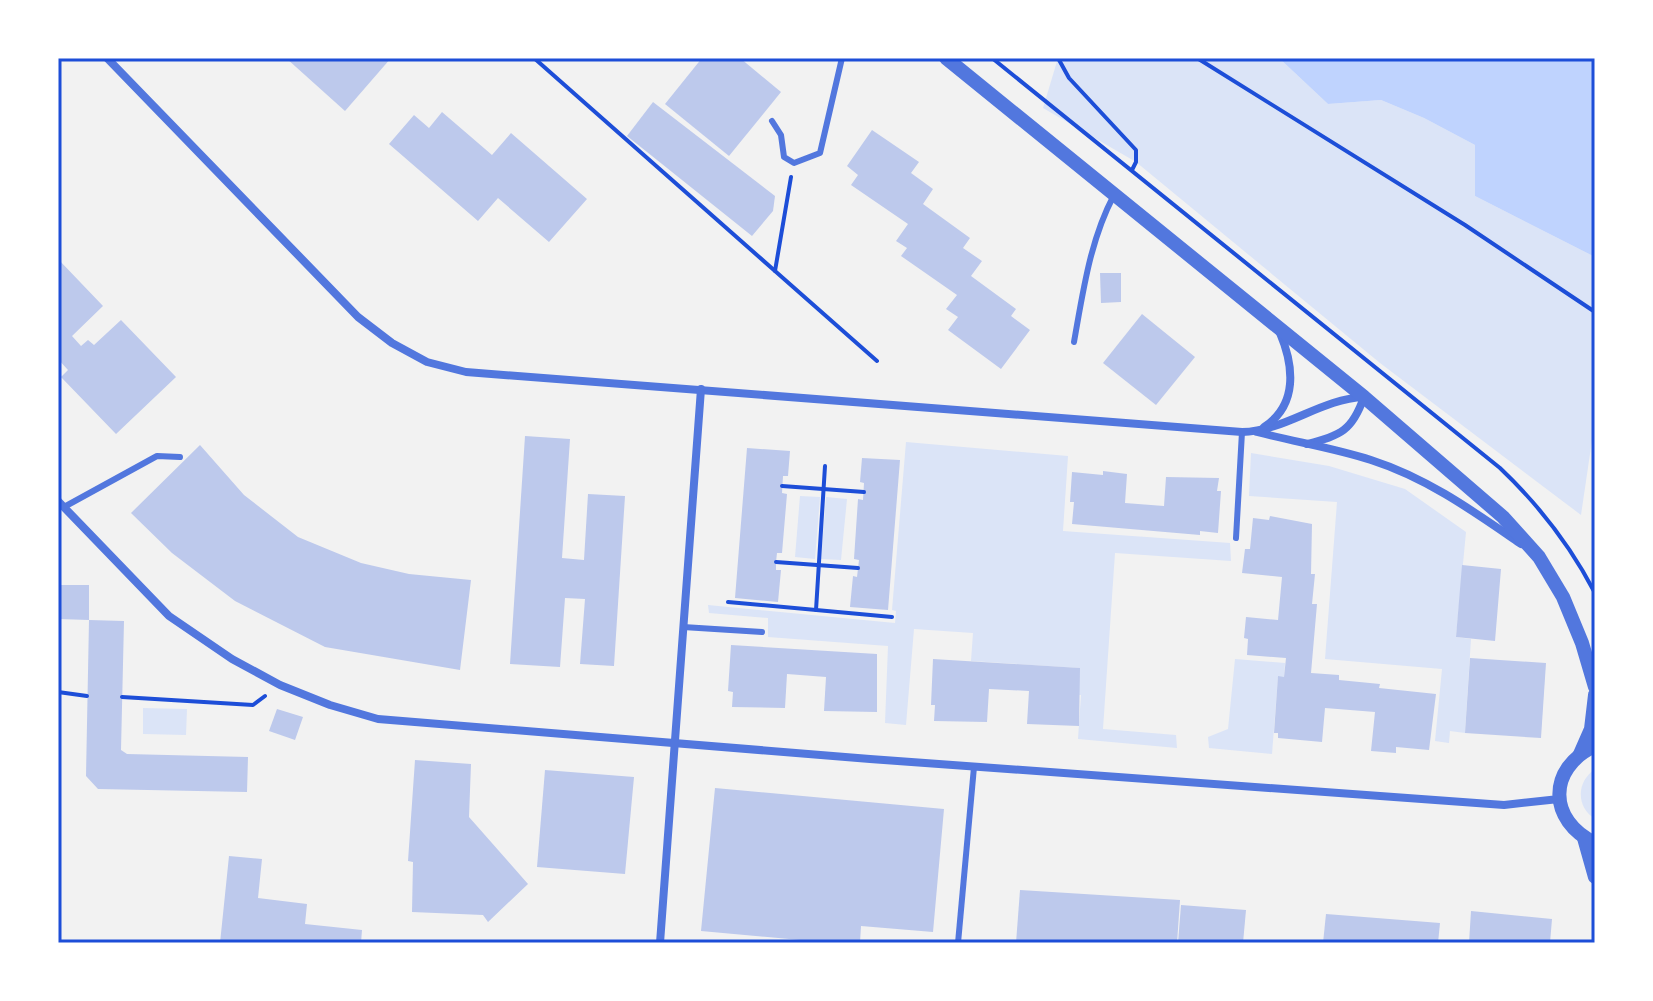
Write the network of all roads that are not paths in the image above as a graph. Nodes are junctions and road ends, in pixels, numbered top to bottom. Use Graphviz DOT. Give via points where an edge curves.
graph roads {
  1 [pos="107,58"];
  2 [pos="842,58"];
  3 [pos="946,58"];
  4 [pos="772,121"];
  5 [pos="1114,195"];
  6 [pos="1279,329"];
  7 [pos="1074,342"];
  8 [pos="701,389"];
  9 [pos="1364,397"];
  10 [pos="1242,432"];
  11 [pos="1256,432"];
  12 [pos="1307,444"];
  13 [pos="180,457"];
  14 [pos="60,507"];
  15 [pos="1236,538"];
  16 [pos="1539,557"];
  17 [pos="683,627"];
  18 [pos="762,632"];
  19 [pos="1595,687"];
  20 [pos="1595,695"];
  21 [pos="676,744"];
  22 [pos="1595,746"];
  23 [pos="1580,754"];
  24 [pos="974,767"];
  25 [pos="1559,799"];
  26 [pos="1590,841"];
  27 [pos="1595,877"];
  28 [pos="660,943"];
  29 [pos="958,943"];
  1 -- 8 [label="street" via="358,317 392,343 427,362 466,372"];
  2 -- 4 [label="lane" via="820,153 794,163 784,157 781,135"];
  3 -- 5 [label="street"];
  5 -- 6 [label="street"];
  5 -- 7 [label="lane" via="1089,260"];
  6 -- 9 [label="street"];
  6 -- 11 [label="street" via="1290,363 1289,393 1282,412"];
  8 -- 10 [label="street"];
  8 -- 17 [label="street"];
  9 -- 11 [label="street" via="1333,401"];
  9 -- 12 [label="street" via="1345,431"];
  9 -- 16 [label="street" via="1479,494"];
  10 -- 11 [label="street"];
  10 -- 15 [label="lane"];
  11 -- 12 [label="street"];
  12 -- 16 [label="street" via="1411,475 1452,496"];
  13 -- 14 [label="lane" via="157,456"];
  14 -- 21 [label="street" via="169,616 232,659 330,705 378,719"];
  16 -- 19 [label="street" via="1574,621"];
  17 -- 18 [label="lane"];
  17 -- 21 [label="street"];
  20 -- 23 [label="street" via="1591,729"];
  21 -- 24 [label="street"];
  21 -- 28 [label="street"];
  22 -- 23 [label="street"];
  23 -- 25 [label="street" via="1564,774"];
  24 -- 25 [label="street" via="1504,805"];
  24 -- 29 [label="lane"];
  25 -- 26 [label="street" via="1567,822"];
  26 -- 27 [label="street"];
}
